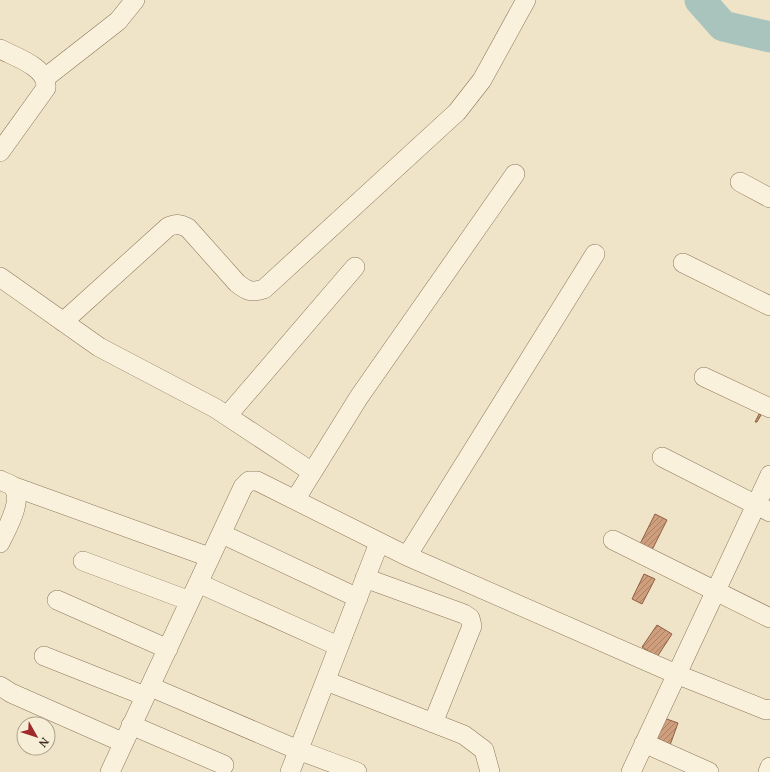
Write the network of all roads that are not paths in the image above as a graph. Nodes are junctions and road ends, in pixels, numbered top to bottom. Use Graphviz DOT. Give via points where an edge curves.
graph roads {
  1 [pos="135,0"];
  2 [pos="526,0"];
  3 [pos="0,49"];
  4 [pos="45,78"];
  5 [pos="0,152"];
  6 [pos="515,174"];
  7 [pos="740,182"];
  8 [pos="770,198"];
  9 [pos="595,254"];
  10 [pos="683,263"];
  11 [pos="355,268"];
  12 [pos="0,277"];
  13 [pos="770,306"];
  14 [pos="64,322"];
  15 [pos="704,377"];
  16 [pos="770,408"];
  17 [pos="227,416"];
  18 [pos="662,457"];
  19 [pos="312,472"];
  20 [pos="770,475"];
  21 [pos="6,483"];
  22 [pos="295,500"];
  23 [pos="763,508"];
  24 [pos="222,534"];
  25 [pos="613,540"];
  26 [pos="0,543"];
  27 [pos="379,543"];
  28 [pos="407,556"];
  29 [pos="209,558"];
  30 [pos="83,561"];
  31 [pos="366,578"];
  32 [pos="198,583"];
  33 [pos="715,590"];
  34 [pos="358,598"];
  35 [pos="57,600"];
  36 [pos="190,601"];
  37 [pos="770,618"];
  38 [pos="338,646"];
  39 [pos="168,649"];
  40 [pos="44,656"];
  41 [pos="676,674"];
  42 [pos="326,681"];
  43 [pos="0,686"];
  44 [pos="148,692"];
  45 [pos="770,709"];
  46 [pos="433,722"];
  47 [pos="126,734"];
  48 [pos="644,743"];
  49 [pos="298,750"];
  50 [pos="224,765"];
  51 [pos="770,767"];
  52 [pos="110,772"];
  53 [pos="290,772"];
  54 [pos="357,772"];
  55 [pos="490,772"];
  56 [pos="631,772"];
  57 [pos="708,772"];
  58 [pos="768,772"];
  1 -- 4 [label="street" via="118,22"];
  2 -- 14 [label="street" via="495,59 457,112 264,289 255,292 245,289 188,228 174,224"];
  3 -- 4 [label="street" via="39,71"];
  4 -- 5 [label="street" via="46,88"];
  6 -- 19 [label="street" via="359,397"];
  7 -- 8 [label="street"];
  9 -- 28 [label="street"];
  10 -- 13 [label="street"];
  11 -- 17 [label="street"];
  12 -- 14 [label="street"];
  14 -- 17 [label="street" via="99,347"];
  15 -- 16 [label="street"];
  17 -- 19 [label="street"];
  18 -- 23 [label="street"];
  19 -- 22 [label="street"];
  20 -- 23 [label="street"];
  21 -- 26 [label="street" via="16,494 17,505"];
  21 -- 29 [label="street"];
  22 -- 24 [label="street" via="257,481 249,481 243,487"];
  22 -- 27 [label="street"];
  23 -- 33 [label="street"];
  24 -- 29 [label="street"];
  24 -- 34 [label="street"];
  25 -- 33 [label="street"];
  27 -- 28 [label="street"];
  27 -- 31 [label="street"];
  28 -- 41 [label="street"];
  29 -- 32 [label="street"];
  30 -- 36 [label="street"];
  31 -- 34 [label="street"];
  31 -- 46 [label="street" via="470,618 472,626"];
  32 -- 36 [label="street"];
  32 -- 38 [label="street"];
  33 -- 37 [label="street"];
  33 -- 41 [label="street"];
  34 -- 38 [label="street"];
  35 -- 39 [label="street"];
  36 -- 39 [label="street"];
  38 -- 42 [label="street"];
  39 -- 44 [label="street"];
  40 -- 44 [label="street"];
  41 -- 45 [label="street" via="766,710"];
  41 -- 48 [label="street"];
  42 -- 46 [label="street"];
  42 -- 49 [label="street"];
  43 -- 47 [label="street" via="11,693"];
  44 -- 47 [label="street"];
  44 -- 49 [label="street"];
  46 -- 55 [label="street" via="464,735 484,750"];
  47 -- 50 [label="street"];
  47 -- 52 [label="street"];
  48 -- 56 [label="street"];
  48 -- 57 [label="street"];
  49 -- 53 [label="street"];
  49 -- 54 [label="street"];
  51 -- 58 [label="street"];
}
